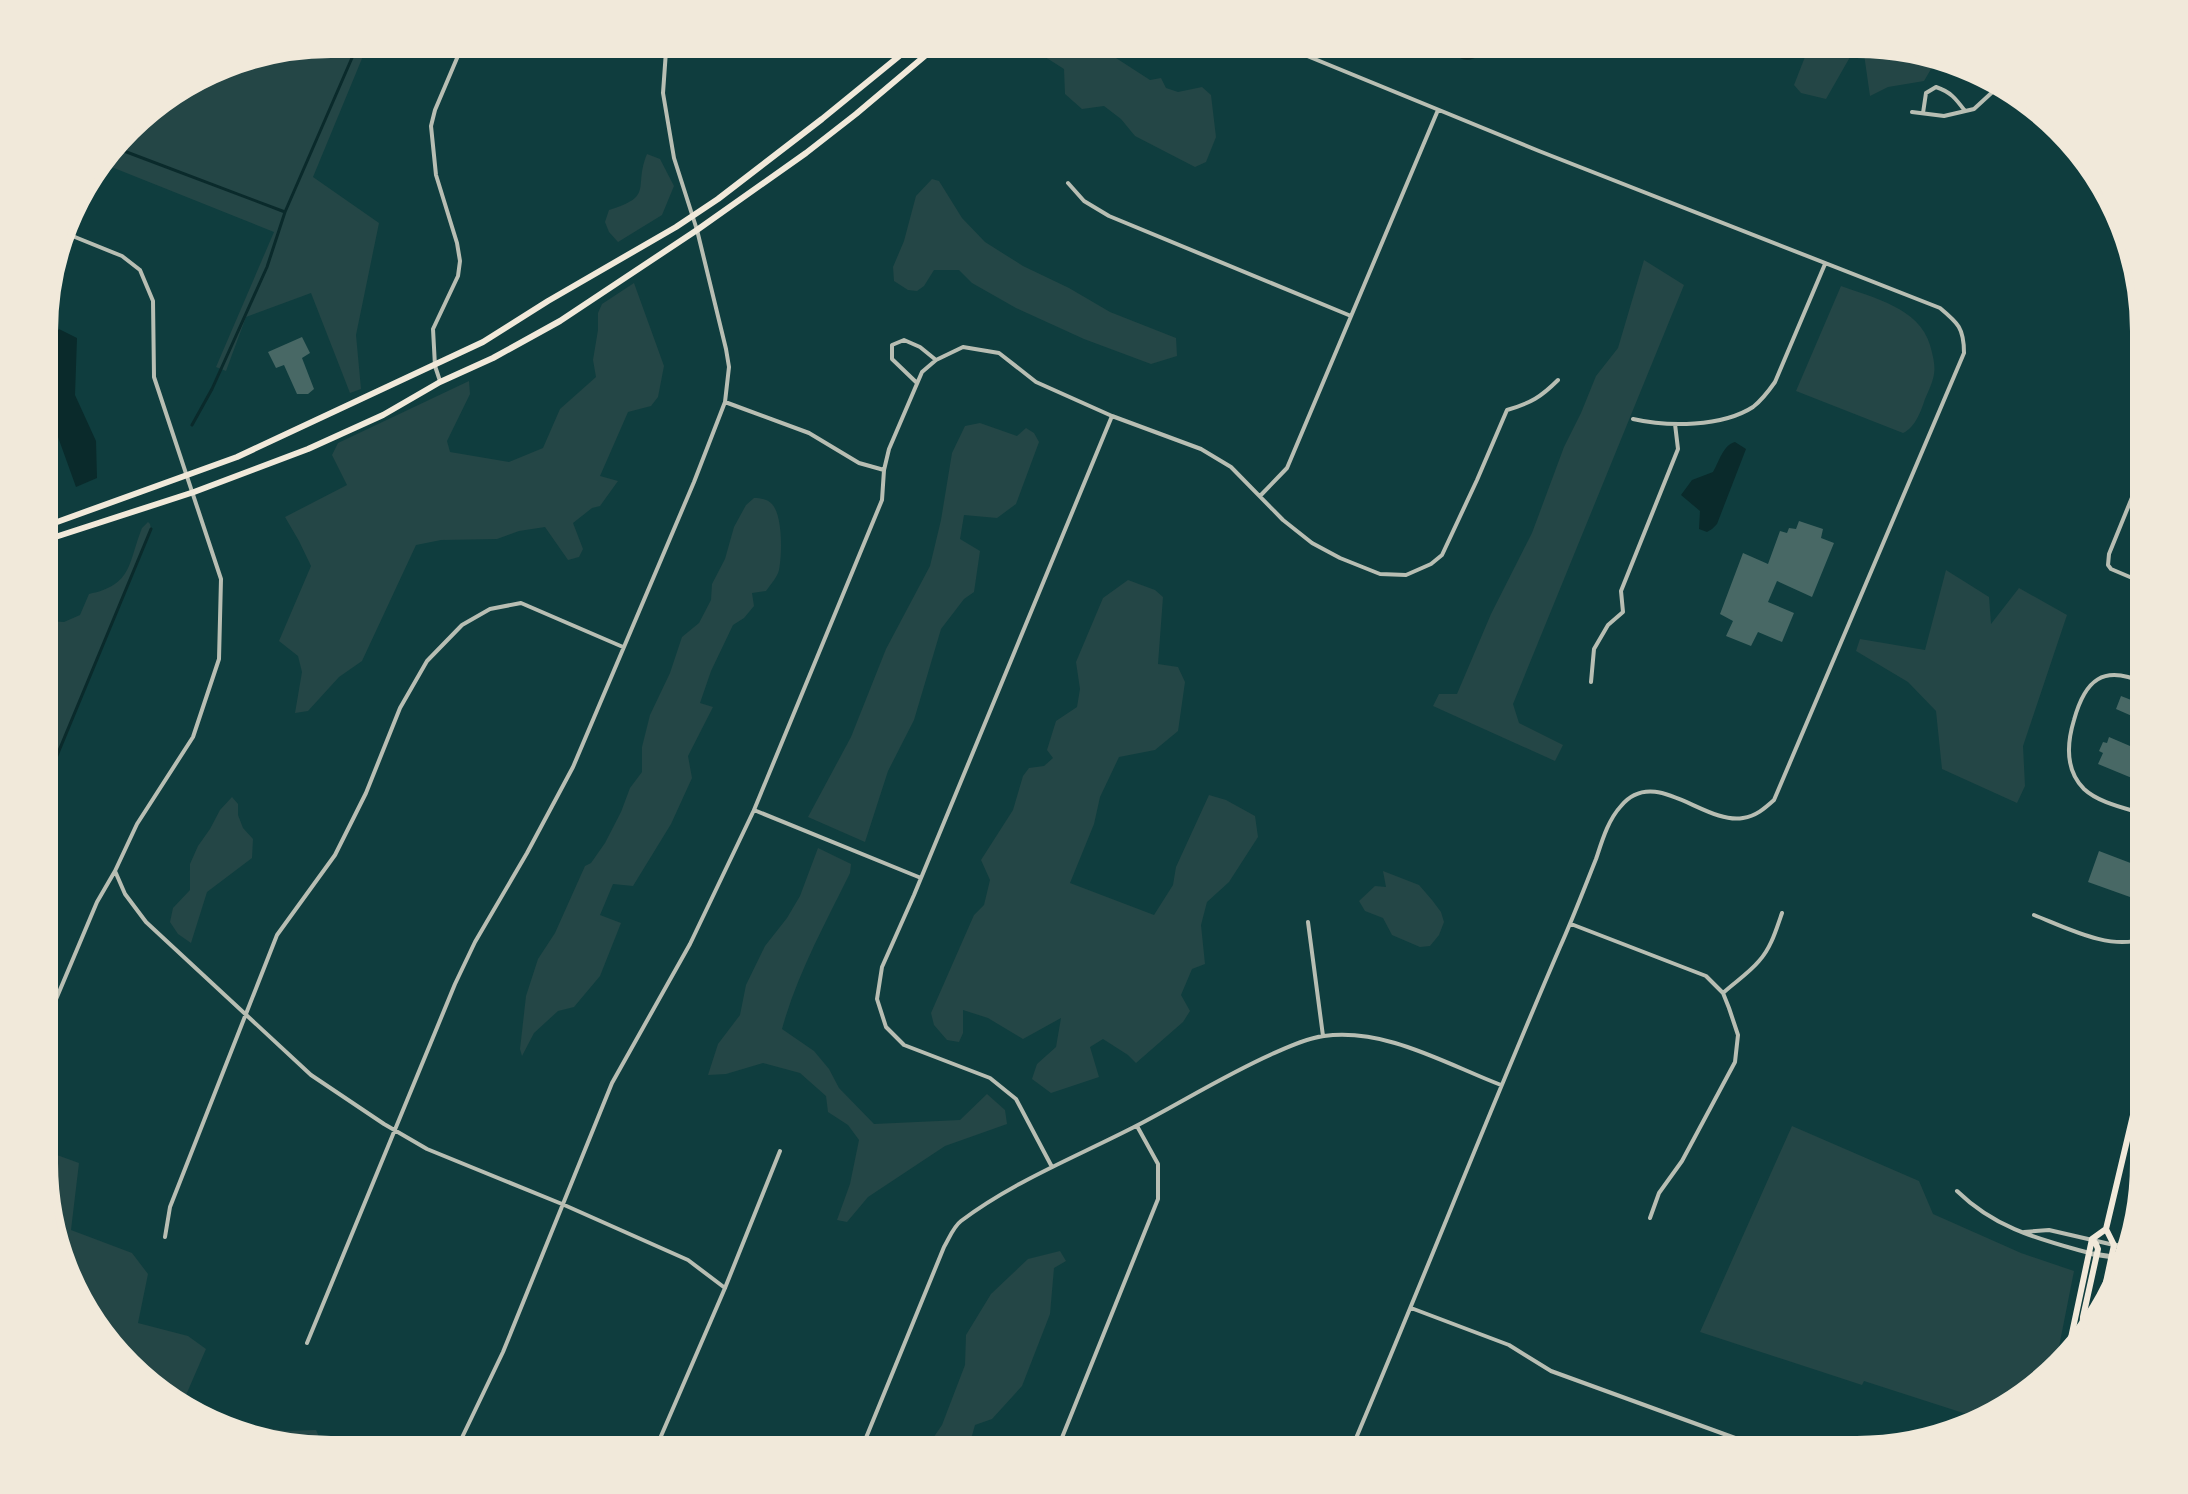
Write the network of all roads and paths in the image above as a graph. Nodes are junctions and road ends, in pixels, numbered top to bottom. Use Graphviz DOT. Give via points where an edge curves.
graph roads {
  1 [pos="459,54"];
  2 [pos="666,54"];
  3 [pos="902,54"];
  4 [pos="927,54"];
  5 [pos="1302,54"];
  6 [pos="1995,91"];
  7 [pos="1438,110"];
  8 [pos="1965,111"];
  9 [pos="1912,112"];
  10 [pos="1923,113"];
  11 [pos="1068,183"];
  12 [pos="693,216"];
  13 [pos="697,228"];
  14 [pos="71,236"];
  15 [pos="1825,264"];
  16 [pos="1351,316"];
  17 [pos="936,360"];
  18 [pos="435,366"];
  19 [pos="1558,380"];
  20 [pos="440,382"];
  21 [pos="917,384"];
  22 [pos="725,402"];
  23 [pos="1112,416"];
  24 [pos="1633,419"];
  25 [pos="1675,424"];
  26 [pos="884,471"];
  27 [pos="187,475"];
  28 [pos="194,492"];
  29 [pos="2134,493"];
  30 [pos="1260,496"];
  31 [pos="54,522"];
  32 [pos="54,537"];
  33 [pos="2134,579"];
  34 [pos="623,647"];
  35 [pos="2134,680"];
  36 [pos="1591,682"];
  37 [pos="754,810"];
  38 [pos="2134,811"];
  39 [pos="115,871"];
  40 [pos="921,878"];
  41 [pos="1782,913"];
  42 [pos="2034,915"];
  43 [pos="1308,922"];
  44 [pos="1570,924"];
  45 [pos="2134,941"];
  46 [pos="1723,993"];
  47 [pos="54,1004"];
  48 [pos="247,1015"];
  49 [pos="1323,1036"];
  50 [pos="1501,1085"];
  51 [pos="2134,1111"];
  52 [pos="2134,1121"];
  53 [pos="2131,1123"];
  54 [pos="1137,1126"];
  55 [pos="395,1131"];
  56 [pos="780,1151"];
  57 [pos="1052,1167"];
  58 [pos="1958,1191"];
  59 [pos="562,1204"];
  60 [pos="1650,1218"];
  61 [pos="2106,1229"];
  62 [pos="2024,1232"];
  63 [pos="165,1237"];
  64 [pos="2092,1239"];
  65 [pos="2114,1245"];
  66 [pos="2121,1246"];
  67 [pos="2089,1253"];
  68 [pos="2097,1254"];
  69 [pos="2111,1257"];
  70 [pos="2117,1258"];
  71 [pos="2105,1284"];
  72 [pos="725,1288"];
  73 [pos="1411,1308"];
  74 [pos="2082,1324"];
  75 [pos="2071,1339"];
  76 [pos="308,1343"];
  77 [pos="461,1440"];
  78 [pos="659,1440"];
  79 [pos="865,1440"];
  80 [pos="1061,1440"];
  81 [pos="1355,1440"];
  82 [pos="1741,1440"];
  1 -- 18 [label="street" via="431,126 436,175 460,261 458,276 433,329"];
  2 -- 12 [label="street" via="663,93 674,158"];
  3 -- 12 [label="main road"];
  4 -- 13 [label="main road" via="806,153"];
  5 -- 7 [label="street"];
  6 -- 8 [label="street" via="1974,109"];
  7 -- 15 [label="street"];
  7 -- 16 [label="street"];
  8 -- 10 [label="street" via="1944,116"];
  8 -- 10 [label="street" via="1948,91 1936,87 1926,93"];
  9 -- 10 [label="street"];
  11 -- 16 [label="street" via="1084,201 1110,216"];
  12 -- 13 [label="street"];
  12 -- 18 [label="main road" via="483,342"];
  13 -- 20 [label="main road" via="560,321"];
  13 -- 22 [label="street" via="729,367"];
  14 -- 27 [label="street" via="122,256 140,270 153,301 154,377"];
  15 -- 25 [label="street" via="1775,382 1763,398 1731,417"];
  15 -- 44 [label="street" via="1940,308 1961,330 1964,353 1774,800 1758,813 1741,819 1725,817 1660,792 1640,791 1621,805 1607,830"];
  16 -- 30 [label="street" via="1287,468"];
  17 -- 21 [label="street" via="922,372"];
  17 -- 21 [label="street" via="904,340 892,345 892,359"];
  17 -- 23 [label="street" via="963,347 999,353 1036,382"];
  18 -- 20 [label="street"];
  18 -- 27 [label="main road" via="237,457"];
  19 -- 30 [label="street" via="1542,396 1507,410 1442,555 1406,575 1380,574 1312,543"];
  20 -- 28 [label="main road" via="361,425"];
  21 -- 26 [label="street" via="889,448"];
  22 -- 26 [label="street" via="809,433 859,463"];
  22 -- 34 [label="street"];
  23 -- 30 [label="street" via="1201,449 1231,467"];
  23 -- 40 [label="street"];
  24 -- 25 [label="street"];
  25 -- 36 [label="street" via="1678,449 1621,591 1623,612 1608,625 1594,649"];
  26 -- 37 [label="street" via="882,500"];
  27 -- 28 [label="street"];
  27 -- 31 [label="main road"];
  28 -- 32 [label="main road"];
  28 -- 39 [label="street" via="221,579 219,659 193,737 137,824"];
  29 -- 33 [label="street" via="2108,565"];
  34 -- 48 [label="street" via="521,603 490,609 462,625 427,661 400,708 366,793 335,855 277,935"];
  34 -- 55 [label="street" via="573,767 455,984"];
  35 -- 38 [label="street" via="2118,674 2098,678 2089,685 2077,708 2068,752 2070,768 2083,788"];
  37 -- 40 [label="street"];
  37 -- 59 [label="street" via="690,944 612,1083"];
  39 -- 47 [label="street" via="97,902"];
  39 -- 48 [label="street" via="125,894 146,922"];
  40 -- 57 [label="street" via="882,967 877,999 886,1027 904,1045 990,1078 1016,1099"];
  41 -- 46 [label="street" via="1765,954"];
  42 -- 45 [label="street" via="2112,942"];
  43 -- 49 [label="street"];
  44 -- 46 [label="street" via="1706,976"];
  44 -- 50 [label="street"];
  46 -- 60 [label="street" via="1738,1035 1734,1062 1682,1161 1659,1193"];
  48 -- 55 [label="street" via="311,1075"];
  48 -- 63 [label="street" via="170,1207"];
  49 -- 50 [label="street" via="1372,1037 1421,1051"];
  49 -- 54 [label="street" via="1244,1066"];
  50 -- 73 [label="street"];
  51 -- 53 [label="main road"];
  52 -- 53 [label="lane"];
  53 -- 61 [label="main road"];
  54 -- 57 [label="street"];
  54 -- 80 [label="street" via="1158,1164 1158,1199"];
  55 -- 59 [label="street" via="473,1170"];
  55 -- 76 [label="street"];
  56 -- 72 [label="street"];
  57 -- 79 [label="street" via="958,1223 944,1247"];
  58 -- 62 [label="street" via="1989,1218"];
  59 -- 72 [label="street" via="688,1260"];
  59 -- 77 [label="street" via="503,1352"];
  61 -- 64 [label="main road"];
  61 -- 65 [label="main road"];
  62 -- 64 [label="street" via="2049,1230"];
  62 -- 67 [label="street" via="2044,1242"];
  64 -- 65 [label="street"];
  64 -- 67 [label="main road"];
  64 -- 68 [label="main road" via="2098,1247"];
  65 -- 66 [label="street"];
  65 -- 69 [label="main road"];
  67 -- 68 [label="street"];
  67 -- 75 [label="main road"];
  68 -- 69 [label="street"];
  68 -- 74 [label="main road"];
  69 -- 70 [label="street"];
  69 -- 71 [label="main road"];
  72 -- 78 [label="street"];
  73 -- 81 [label="street"];
  73 -- 82 [label="street" via="1509,1345 1551,1371"];
}
